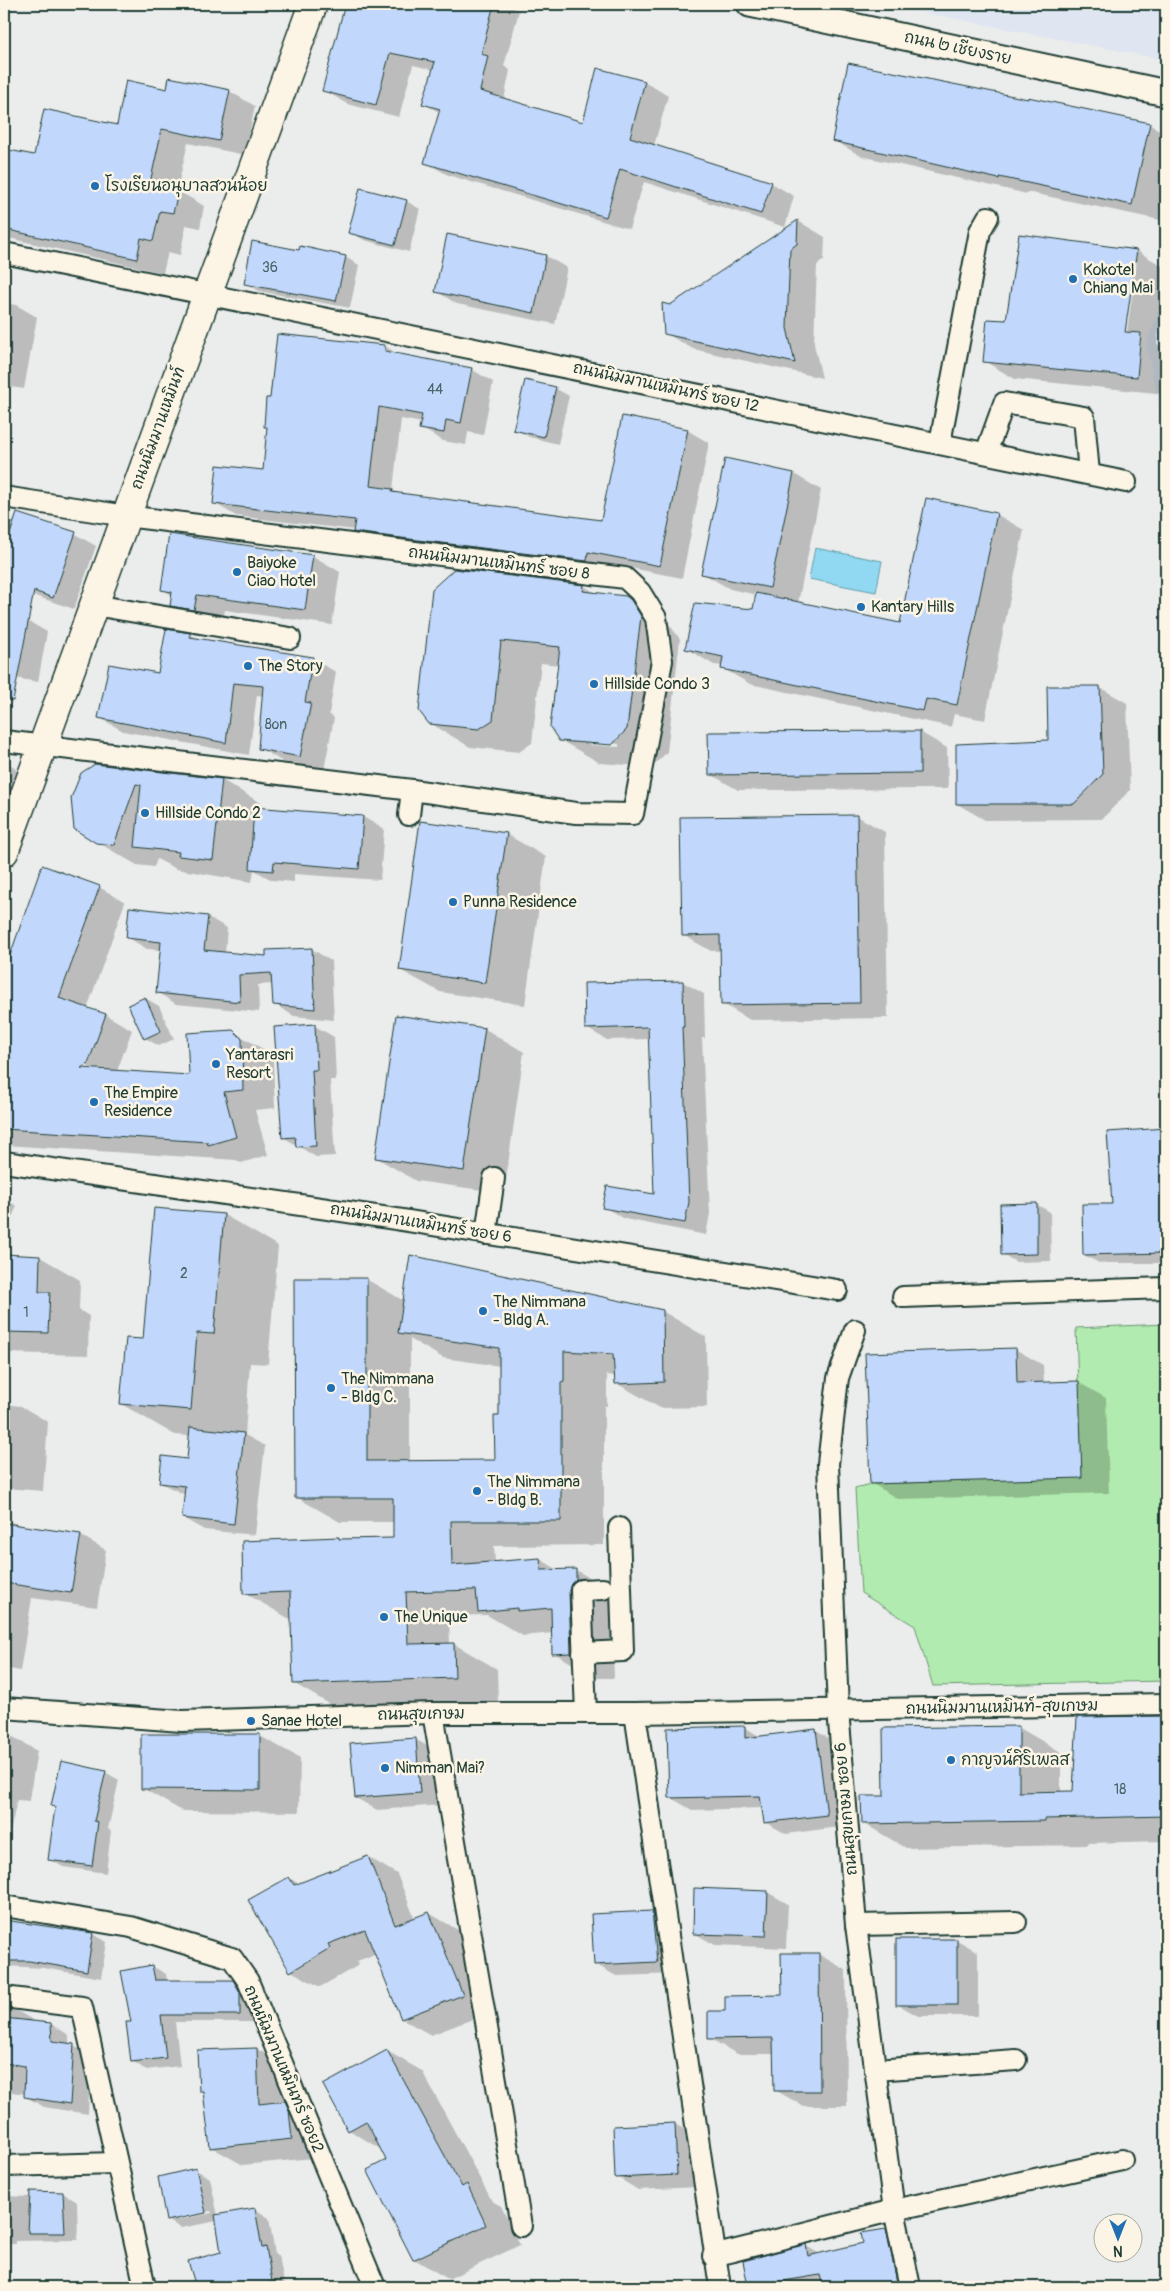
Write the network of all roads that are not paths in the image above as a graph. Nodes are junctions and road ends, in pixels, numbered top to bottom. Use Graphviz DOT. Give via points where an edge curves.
graph roads {
  1 [pos="313,4"];
  2 [pos="750,4"];
  3 [pos="1166,93"];
  4 [pos="988,217"];
  5 [pos="4,253"];
  6 [pos="207,294"];
  7 [pos="940,443"];
  8 [pos="986,453"];
  9 [pos="1089,474"];
  10 [pos="1126,482"];
  11 [pos="4,497"];
  12 [pos="126,516"];
  13 [pos="94,605"];
  14 [pos="290,638"];
  15 [pos="4,741"];
  16 [pos="42,745"];
  17 [pos="412,790"];
  18 [pos="409,815"];
  19 [pos="4,852"];
  20 [pos="4,1162"];
  21 [pos="494,1178"];
  22 [pos="486,1234"];
  23 [pos="1166,1288"];
  24 [pos="837,1290"];
  25 [pos="903,1297"];
  26 [pos="855,1330"];
  27 [pos="619,1528"];
  28 [pos="603,1589"];
  29 [pos="583,1653"];
  30 [pos="1166,1704"];
  31 [pos="4,1708"];
  32 [pos="838,1710"];
  33 [pos="434,1712"];
  34 [pos="586,1712"];
  35 [pos="635,1713"];
  36 [pos="4,1906"];
  37 [pos="1016,1922"];
  38 [pos="856,1925"];
  39 [pos="4,1997"];
  40 [pos="1016,2060"];
  41 [pos="875,2070"];
  42 [pos="1122,2160"];
  43 [pos="116,2163"];
  44 [pos="4,2166"];
  45 [pos="894,2210"];
  46 [pos="520,2226"];
  47 [pos="713,2256"];
  48 [pos="145,2287"];
  49 [pos="375,2287"];
  50 [pos="720,2287"];
  51 [pos="910,2287"];
  1 -- 6 [label="main road, ถนนนิมมานเหมินท์"];
  2 -- 3 [label="street, ถนน ๒ เชียงราย"];
  4 -- 7 [label="street" via="980,231"];
  5 -- 6 [label="street, ถนนนิมมานเหมินทร์ ซอย 12"];
  6 -- 7 [label="street, ถนนนิมมานเหมินทร์ ซอย 12"];
  6 -- 12 [label="main road, ถนนนิมมานเหมินท์"];
  7 -- 8 [label="street, ถนนนิมมานเหมินทร์ ซอย 12"];
  8 -- 9 [label="street, ถนนนิมมานเหมินทร์ ซอย 12"];
  8 -- 9 [label="street" via="1004,403 1084,417"];
  9 -- 10 [label="street, ถนนนิมมานเหมินทร์ ซอย 12"];
  11 -- 12 [label="street, ถนนนิมมานเหมินทร์ ซอย 8"];
  12 -- 13 [label="main road, ถนนนิมมานเหมินท์"];
  12 -- 17 [label="street, ถนนนิมมานเหมินทร์ ซอย 8" via="625,578 640,592 656,618 662,661 633,814 576,813"];
  13 -- 14 [label="street"];
  13 -- 16 [label="main road, ถนนนิมมานเหมินท์"];
  15 -- 16 [label="street"];
  16 -- 17 [label="street"];
  16 -- 19 [label="main road, ถนนนิมมานเหมินท์"];
  17 -- 18 [label="street"];
  20 -- 22 [label="street, ถนนนิมมานเหมินทร์ ซอย 6"];
  21 -- 22 [label="street"];
  22 -- 24 [label="street, ถนนนิมมานเหมินทร์ ซอย 6"];
  23 -- 25 [label="street"];
  26 -- 32 [label="street, ถนนสุขเกษม ซอย 6" via="838,1378 828,1464"];
  27 -- 29 [label="street" via="623,1651"];
  28 -- 29 [label="street" via="580,1590"];
  29 -- 34 [label="street"];
  30 -- 32 [label="street, ถนนนิมมานเหมินท์-สุขเกษม"];
  31 -- 33 [label="street, ถนนสุขเกษม" via="182,1721"];
  32 -- 35 [label="street, ถนนสุขเกษม"];
  32 -- 38 [label="street, ถนนสุขเกษม ซอย 6"];
  33 -- 34 [label="street, ถนนสุขเกษม"];
  33 -- 46 [label="street"];
  34 -- 35 [label="street, ถนนสุขเกษม"];
  35 -- 47 [label="street"];
  36 -- 49 [label="street, ถนนนิมมานเหมินทร์ ซอย2" via="131,1927 232,1958 248,1981"];
  37 -- 38 [label="street"];
  38 -- 41 [label="street, ถนนสุขเกษม ซอย 6"];
  39 -- 43 [label="street" via="82,2007"];
  40 -- 41 [label="street"];
  41 -- 45 [label="street, ถนนสุขเกษม ซอย 6"];
  42 -- 45 [label="street"];
  43 -- 44 [label="street"];
  43 -- 48 [label="street"];
  45 -- 47 [label="street"];
  45 -- 51 [label="street, ถนนสุขเกษม ซอย 6"];
  47 -- 50 [label="street"];
}
